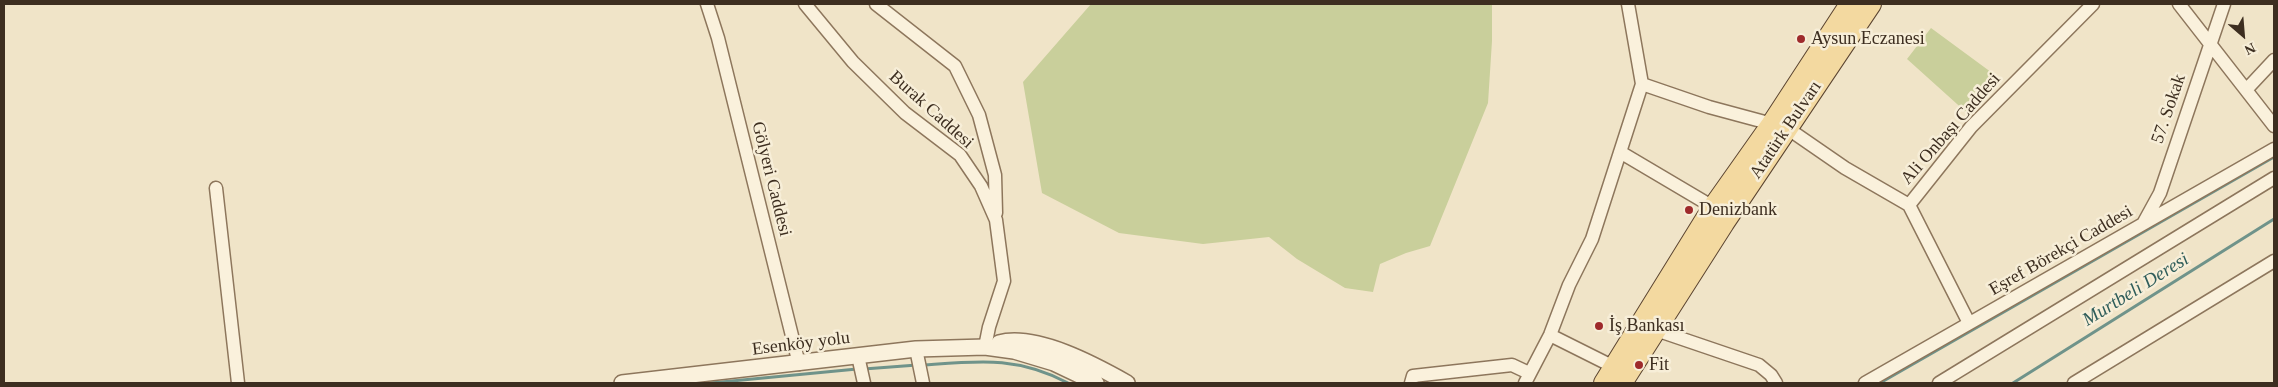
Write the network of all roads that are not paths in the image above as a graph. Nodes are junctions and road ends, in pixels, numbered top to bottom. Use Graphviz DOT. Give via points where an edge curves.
graph roads {
  1 [pos="707,4"];
  2 [pos="805,4"];
  3 [pos="876,4"];
  4 [pos="1628,4"];
  5 [pos="1850,4"];
  6 [pos="1871,4"];
  7 [pos="2093,4"];
  8 [pos="2178,4"];
  9 [pos="2224,4"];
  10 [pos="2210,44"];
  11 [pos="2274,60"];
  12 [pos="1642,84"];
  13 [pos="2246,90"];
  14 [pos="2274,126"];
  15 [pos="1779,127"];
  16 [pos="2274,149"];
  17 [pos="1620,152"];
  18 [pos="2274,178"];
  19 [pos="216,188"];
  20 [pos="1909,205"];
  21 [pos="1713,207"];
  22 [pos="996,220"];
  23 [pos="2144,224"];
  24 [pos="2274,261"];
  25 [pos="1970,323"];
  26 [pos="1656,330"];
  27 [pos="1550,335"];
  28 [pos="985,346"];
  29 [pos="917,360"];
  30 [pos="799,364"];
  31 [pos="861,369"];
  32 [pos="1527,378"];
  33 [pos="1613,378"];
  34 [pos="238,383"];
  35 [pos="622,383"];
  36 [pos="924,383"];
  37 [pos="1096,383"];
  38 [pos="1127,383"];
  39 [pos="1411,383"];
  40 [pos="1776,383"];
  41 [pos="1865,383"];
  42 [pos="1938,383"];
  43 [pos="2074,383"];
  1 -- 30 [label="street, Gölyeri Caddesi"];
  2 -- 22 [label="street, Burak Caddesi" via="853,62 905,113 960,155 981,186"];
  3 -- 22 [label="street" via="955,66 979,114 995,175"];
  4 -- 12 [label="street"];
  5 -- 15 [label="main road, Atatürk Bulvarı"];
  6 -- 15 [label="main road, Atatürk Bulvarı"];
  7 -- 20 [label="street, Ali Onbaşı Caddesi" via="1971,127"];
  8 -- 10 [label="street"];
  9 -- 10 [label="street, 57. Sokak"];
  10 -- 13 [label="street"];
  10 -- 23 [label="street, 57. Sokak" via="2160,193"];
  11 -- 13 [label="street"];
  12 -- 15 [label="street"];
  12 -- 17 [label="street"];
  13 -- 14 [label="street"];
  15 -- 20 [label="street"];
  15 -- 21 [label="main road, Atatürk Bulvarı"];
  15 -- 26 [label="main road, Atatürk Bulvarı"];
  16 -- 23 [label="street, Eşref Börekçi Caddesi"];
  17 -- 21 [label="street"];
  17 -- 27 [label="street" via="1592,239 1569,285"];
  18 -- 42 [label="street"];
  19 -- 34 [label="street"];
  20 -- 25 [label="street, Ali Onbaşı Caddesi"];
  21 -- 33 [label="main road, Atatürk Bulvarı"];
  22 -- 28 [label="street, Burak Caddesi" via="1004,281"];
  23 -- 25 [label="street, Eşref Börekçi Caddesi"];
  24 -- 43 [label="street"];
  25 -- 41 [label="street, Eşref Börekçi Caddesi"];
  26 -- 33 [label="main road, Atatürk Bulvarı"];
  26 -- 40 [label="street" via="1759,365"];
  27 -- 32 [label="street"];
  27 -- 33 [label="street"];
  28 -- 29 [label="street, Esenköy yolu"];
  28 -- 37 [label="street" via="1054,363"];
  28 -- 38 [label="street" via="1007,341 1031,342 1062,352"];
  29 -- 31 [label="street, Esenköy yolu"];
  29 -- 36 [label="street"];
  30 -- 31 [label="street, Esenköy yolu"];
  30 -- 35 [label="street, Esenköy yolu"];
  32 -- 39 [label="street" via="1512,365 1414,376"];
}
